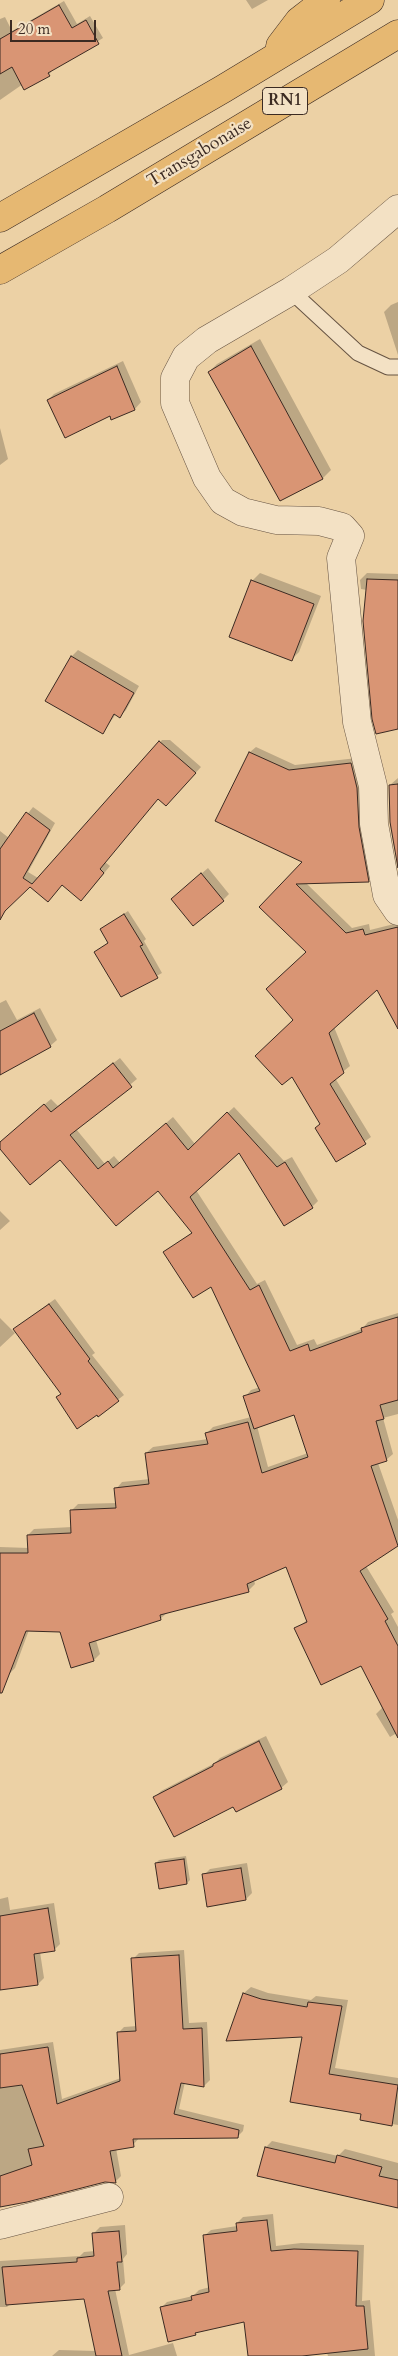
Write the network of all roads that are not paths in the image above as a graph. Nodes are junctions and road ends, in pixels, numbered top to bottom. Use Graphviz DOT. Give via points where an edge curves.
graph roads {
  1 [pos="326,0"];
  2 [pos="370,0"];
  3 [pos="398,34"];
  4 [pos="268,61"];
  5 [pos="398,209"];
  6 [pos="0,218"];
  7 [pos="0,270"];
  8 [pos="291,291"];
  9 [pos="398,367"];
  10 [pos="398,911"];
  11 [pos="109,2197"];
  12 [pos="0,2225"];
  1 -- 4 [label="highway" via="299,21"];
  2 -- 4 [label="highway, RN1"];
  3 -- 7 [label="highway, Transgabonaise / RN1"];
  4 -- 6 [label="highway, RN1"];
  5 -- 8 [label="street" via="338,260"];
  8 -- 9 [label="lane" via="358,352 388,367"];
  8 -- 10 [label="street" via="207,340 186,357 175,378 175,403 207,478 223,502 243,512 276,520 319,521 342,527 350,536 341,558 357,722 373,786 374,824 387,895"];
  11 -- 12 [label="street"];
}
